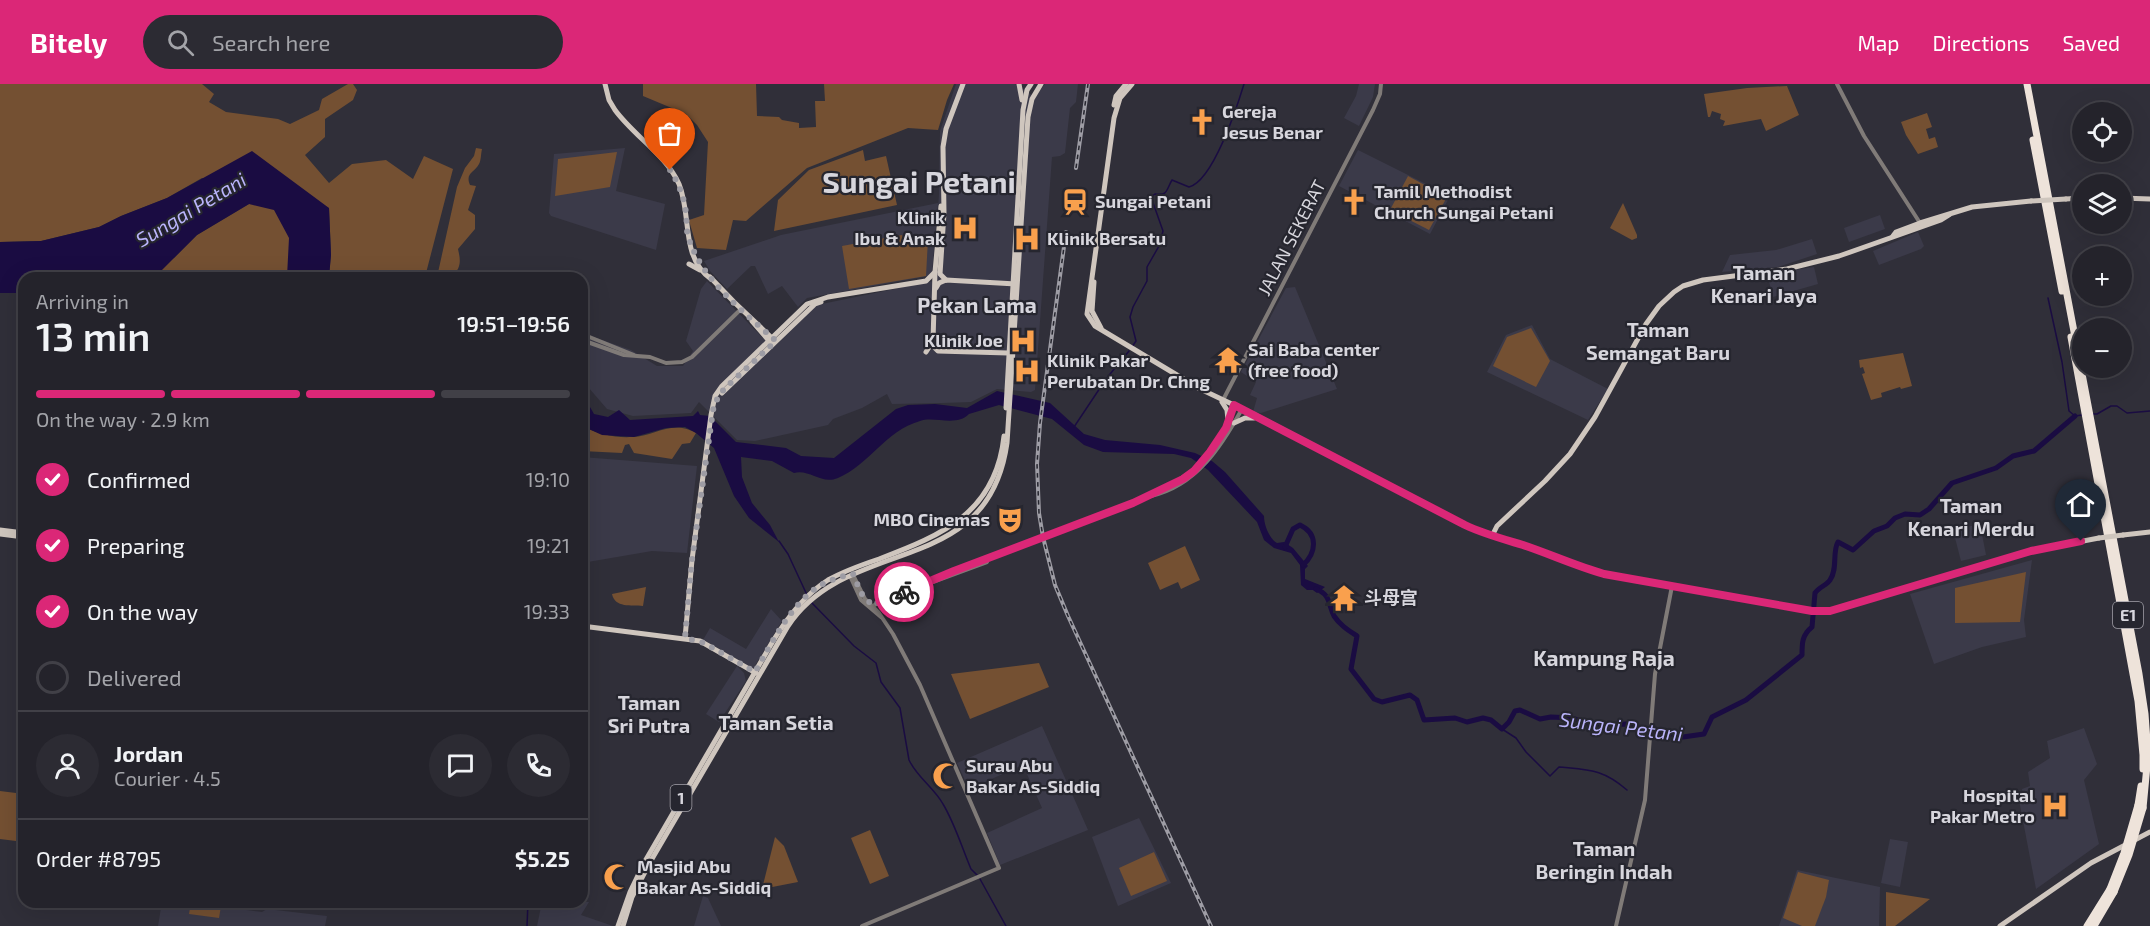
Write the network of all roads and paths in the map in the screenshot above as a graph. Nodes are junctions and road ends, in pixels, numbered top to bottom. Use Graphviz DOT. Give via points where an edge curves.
graph roads {
  1 [pos="605,84"];
  2 [pos="963,84"];
  3 [pos="1019,84"];
  4 [pos="1039,84"];
  5 [pos="1126,84"];
  6 [pos="1131,84"];
  7 [pos="1381,84"];
  8 [pos="1837,84"];
  9 [pos="2022,84"];
  10 [pos="2027,84"];
  11 [pos="1029,87"];
  12 [pos="1023,110"];
  13 [pos="1028,117"];
  14 [pos="1114,118"];
  15 [pos="2132,198"];
  16 [pos="2072,199"];
  17 [pos="2150,199"];
  18 [pos="1949,215"];
  19 [pos="1918,224"];
  20 [pos="1893,236"];
  21 [pos="689,238"];
  22 [pos="697,256"];
  23 [pos="689,264"];
  24 [pos="698,264"];
  25 [pos="704,271"];
  26 [pos="937,275"];
  27 [pos="946,280"];
  28 [pos="926,281"];
  29 [pos="1015,284"];
  30 [pos="935,290"];
  31 [pos="838,296"];
  32 [pos="741,309"];
  33 [pos="806,313"];
  34 [pos="812,314"];
  35 [pos="1015,331"];
  36 [pos="588,336"];
  37 [pos="772,341"];
  38 [pos="933,341"];
  39 [pos="588,342"];
  40 [pos="938,351"];
  41 [pos="991,353"];
  42 [pos="1008,353"];
  43 [pos="635,355"];
  44 [pos="1008,371"];
  45 [pos="1009,386"];
  46 [pos="1223,401"];
  47 [pos="1234,406"];
  48 [pos="2086,406"];
  49 [pos="1235,416"];
  50 [pos="1254,418"];
  51 [pos="1007,422"];
  52 [pos="1268,423"];
  53 [pos="0,532"];
  54 [pos="2150,532"];
  55 [pos="18,534"];
  56 [pos="1492,536"];
  57 [pos="870,562"];
  58 [pos="987,562"];
  59 [pos="962,570"];
  60 [pos="851,575"];
  61 [pos="829,579"];
  62 [pos="930,582"];
  63 [pos="1672,586"];
  64 [pos="812,595"];
  65 [pos="873,606"];
  66 [pos="882,618"];
  67 [pos="588,627"];
  68 [pos="685,638"];
  69 [pos="757,675"];
  70 [pos="699,772"];
  71 [pos="2150,832"];
  72 [pos="2112,891"];
  73 [pos="618,926"];
  74 [pos="623,926"];
  75 [pos="862,926"];
  76 [pos="1616,926"];
  77 [pos="2000,926"];
  78 [pos="2087,926"];
  79 [pos="2094,926"];
  1 -- 21 [label="main road" via="618,115 675,178 683,195"];
  2 -- 26 [label="main road" via="945,135"];
  3 -- 11 [label="main road"];
  3 -- 12 [label="main road"];
  4 -- 11 [label="main road"];
  4 -- 13 [label="main road, 1"];
  5 -- 14 [label="main road" via="1116,96"];
  6 -- 14 [label="main road" via="1120,98"];
  7 -- 46 [label="street, JALAN SEKERAT" via="1374,110"];
  8 -- 19 [label="street" via="1860,130"];
  9 -- 48 [label="highway, E1"];
  10 -- 48 [label="highway, E1"];
  11 -- 12 [label="main road, 1"];
  11 -- 13 [label="main road"];
  12 -- 29 [label="main road, 1"];
  13 -- 29 [label="main road, 1"];
  14 -- 46 [label="main road" via="1092,311 1102,329 1125,345"];
  15 -- 17 [label="main road"];
  16 -- 18 [label="main road, bridge" via="1976,206"];
  18 -- 19 [label="main road"];
  18 -- 20 [label="main road"];
  19 -- 20 [label="main road"];
  20 -- 56 [label="main road" via="1797,267 1703,280 1674,292 1646,324 1570,454 1497,526"];
  21 -- 22 [label="main road"];
  21 -- 24 [label="main road"];
  22 -- 24 [label="main road"];
  22 -- 25 [label="main road"];
  23 -- 25 [label="main road"];
  24 -- 25 [label="main road"];
  25 -- 32 [label="main road"];
  26 -- 27 [label="main road"];
  26 -- 28 [label="main road"];
  26 -- 30 [label="main road"];
  27 -- 29 [label="main road"];
  27 -- 30 [label="main road"];
  28 -- 30 [label="main road"];
  28 -- 31 [label="main road"];
  29 -- 35 [label="main road, 1"];
  29 -- 42 [label="main road, 1"];
  30 -- 38 [label="main road"];
  31 -- 33 [label="main road" via="815,304"];
  31 -- 37 [label="main road" via="807,304"];
  32 -- 37 [label="main road"];
  32 -- 43 [label="street" via="685,362 666,363"];
  33 -- 34 [label="main road"];
  33 -- 37 [label="main road"];
  35 -- 42 [label="main road"];
  35 -- 45 [label="main road, 1"];
  36 -- 43 [label="street"];
  37 -- 68 [label="main road" via="715,396"];
  38 -- 40 [label="main road"];
  38 -- 40 [label="main road" via="926,352"];
  39 -- 43 [label="street"];
  40 -- 41 [label="main road"];
  41 -- 42 [label="main road"];
  41 -- 44 [label="main road" via="1004,360"];
  42 -- 44 [label="main road, 1"];
  44 -- 45 [label="main road, 1"];
  45 -- 51 [label="main road, 1"];
  46 -- 47 [label="main road"];
  46 -- 49 [label="main road"];
  47 -- 49 [label="main road"];
  47 -- 49 [label="street"];
  48 -- 72 [label="highway, E1, bridge" via="2139,701 2143,755 2140,806"];
  49 -- 50 [label="main road"];
  49 -- 50 [label="main road"];
  49 -- 52 [label="main road"];
  49 -- 59 [label="street, bridge" via="1195,472 1172,489"];
  50 -- 52 [label="main road"];
  51 -- 57 [label="main road, 1" via="998,469 969,514 943,532"];
  51 -- 60 [label="main road, 1" via="1005,456 998,482 970,521 943,539"];
  52 -- 56 [label="main road"];
  53 -- 55 [label="main road"];
  54 -- 63 [label="main road, bridge" via="2031,551 1819,612"];
  56 -- 63 [label="main road" via="1589,570"];
  57 -- 60 [label="main road"];
  57 -- 61 [label="main road, 1"];
  58 -- 59 [label="street"];
  59 -- 62 [label="street"];
  59 -- 62 [label="street"];
  60 -- 61 [label="main road"];
  60 -- 64 [label="main road, 1"];
  60 -- 65 [label="street"];
  60 -- 66 [label="street" via="861,600"];
  61 -- 64 [label="main road, 1"];
  62 -- 65 [label="street"];
  63 -- 76 [label="street" via="1655,674 1645,800"];
  64 -- 69 [label="main road, 1" via="782,626"];
  65 -- 66 [label="street"];
  66 -- 75 [label="street" via="930,704 999,868"];
  67 -- 68 [label="main road"];
  68 -- 69 [label="main road" via="714,648"];
  69 -- 70 [label="main road, 1"];
  70 -- 73 [label="main road, 1" via="635,880"];
  70 -- 74 [label="main road, 1" via="638,885"];
  71 -- 77 [label="main road" via="2091,863"];
  72 -- 78 [label="highway, E1"];
  72 -- 79 [label="highway, E1"];
}
